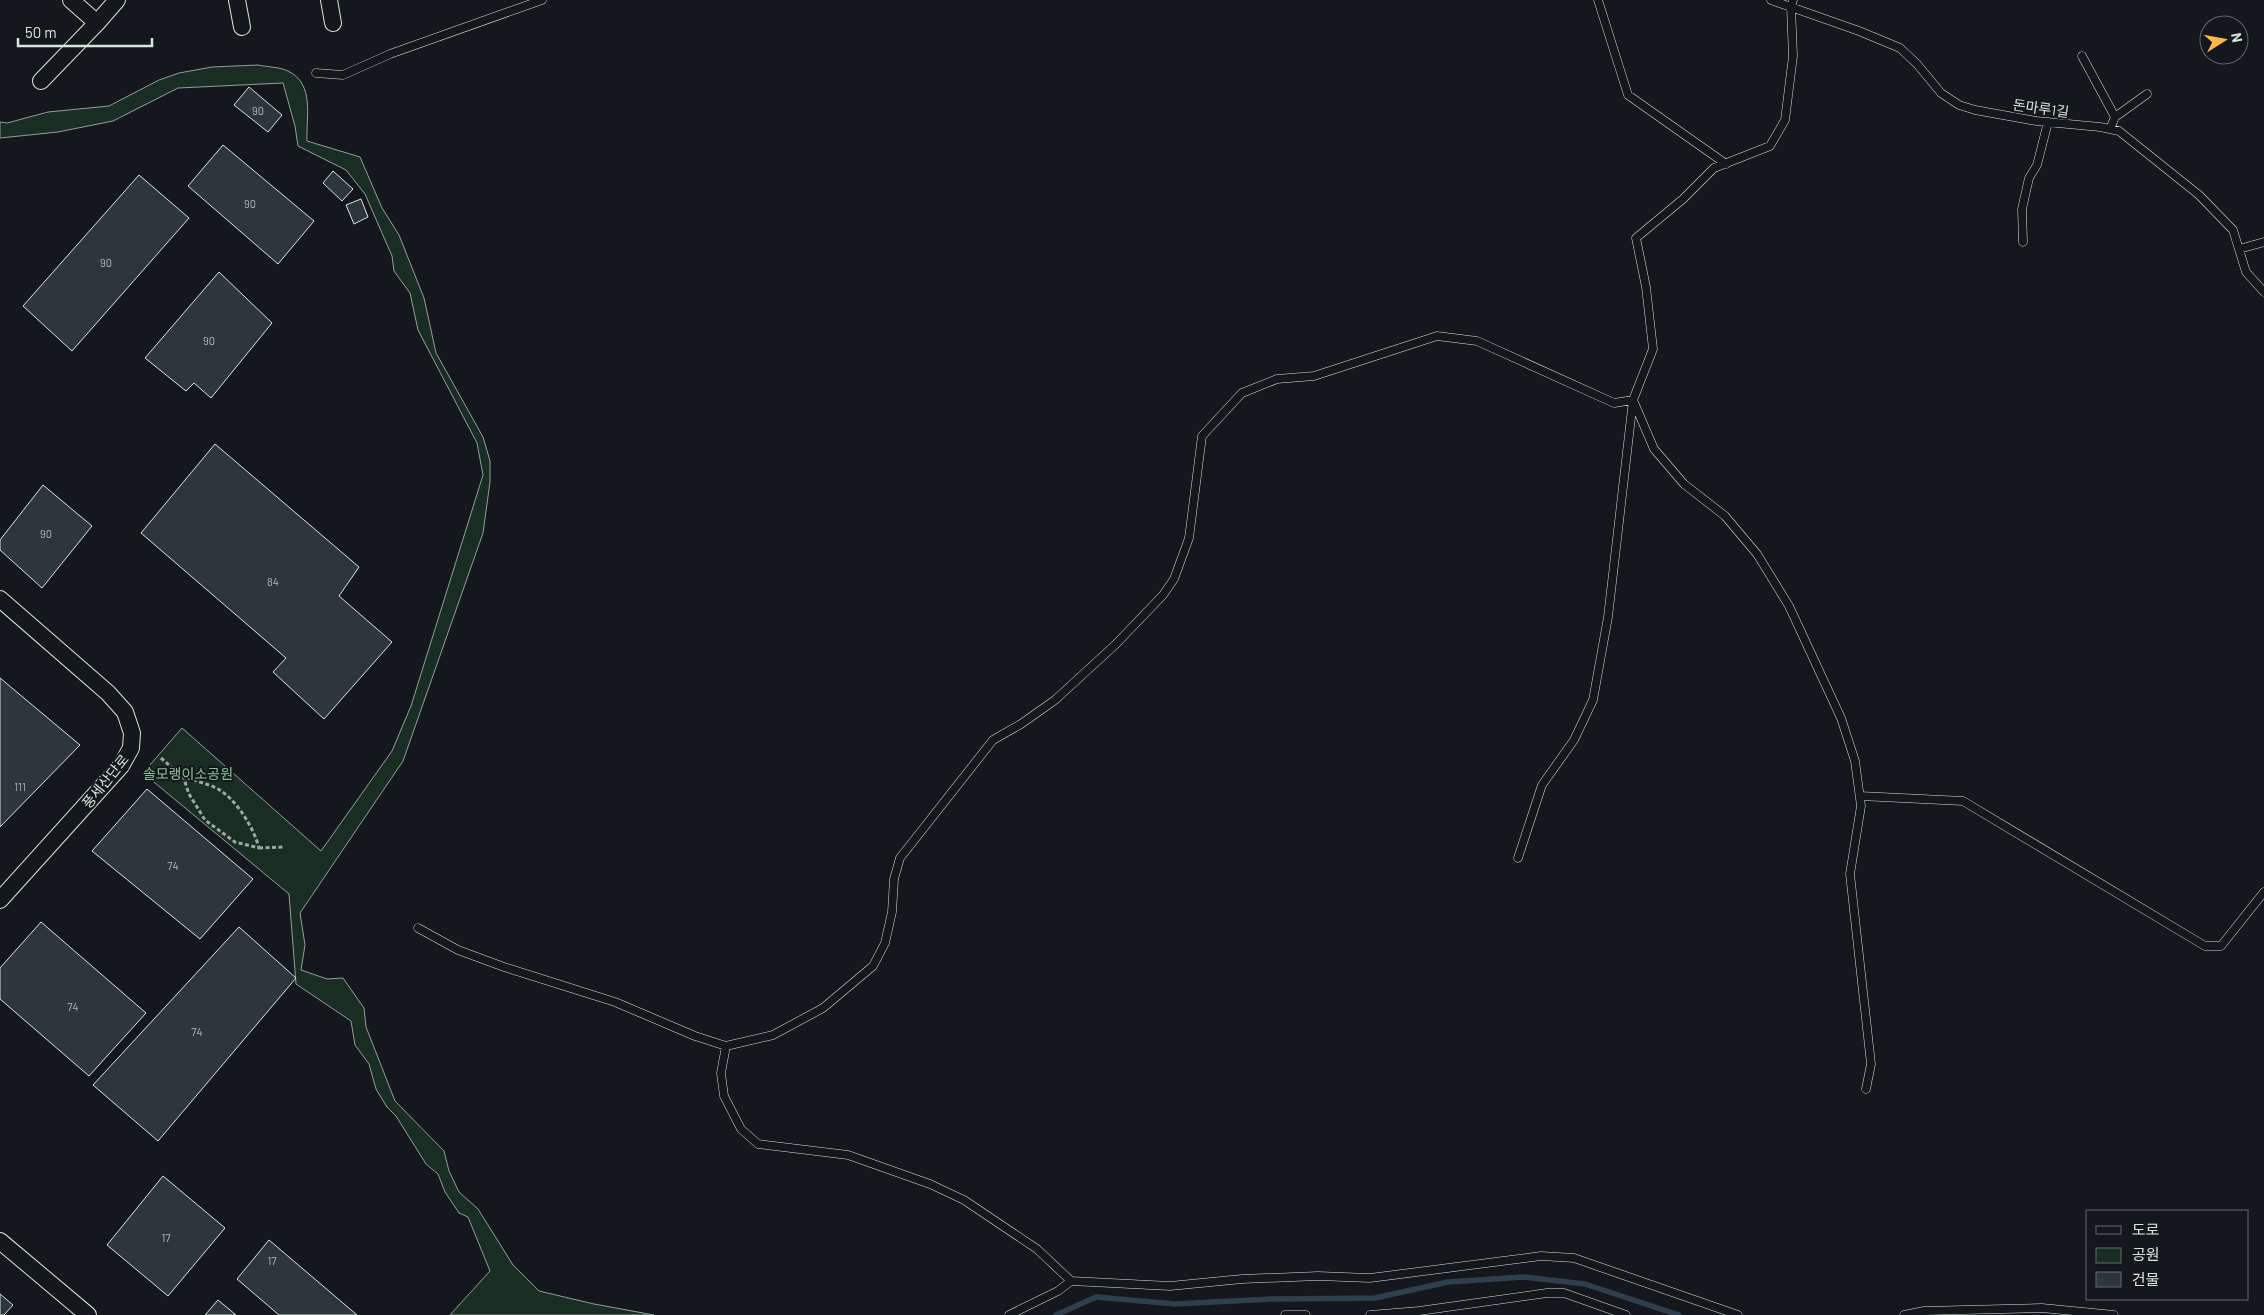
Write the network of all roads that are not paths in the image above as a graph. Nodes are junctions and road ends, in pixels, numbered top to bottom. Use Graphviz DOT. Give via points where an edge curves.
graph roads {
  1 [pos="71,0"];
  2 [pos="117,0"];
  3 [pos="237,0"];
  4 [pos="329,0"];
  5 [pos="542,0"];
  6 [pos="1598,0"];
  7 [pos="1771,0"];
  8 [pos="1792,3"];
  9 [pos="97,22"];
  10 [pos="333,23"];
  11 [pos="242,27"];
  12 [pos="2082,56"];
  13 [pos="316,74"];
  14 [pos="41,81"];
  15 [pos="2147,94"];
  16 [pos="2115,117"];
  17 [pos="2048,122"];
  18 [pos="2110,129"];
  19 [pos="1726,164"];
  20 [pos="2023,242"];
  21 [pos="2264,242"];
  22 [pos="2239,249"];
  23 [pos="2264,292"];
  24 [pos="1633,400"];
  25 [pos="0,600"];
  26 [pos="1860,796"];
  27 [pos="1518,858"];
  28 [pos="2264,892"];
  29 [pos="0,900"];
  30 [pos="418,928"];
  31 [pos="726,1046"];
  32 [pos="1866,1089"];
  33 [pos="0,1241"];
  34 [pos="1071,1281"];
  35 [pos="88,1315"];
  36 [pos="1009,1315"];
  37 [pos="1285,1315"];
  38 [pos="1306,1315"];
  39 [pos="1370,1315"];
  40 [pos="1626,1315"];
  41 [pos="1738,1315"];
  42 [pos="1904,1315"];
  43 [pos="2114,1315"];
  1 -- 9 [label="street"];
  2 -- 9 [label="street"];
  3 -- 11 [label="street"];
  4 -- 10 [label="street"];
  5 -- 13 [label="lane" via="390,54 343,75"];
  6 -- 19 [label="lane" via="1628,95"];
  7 -- 8 [label="lane, 돈마루1길"];
  8 -- 17 [label="lane, 돈마루1길" via="1900,48 1918,64 1941,93 1958,104 1975,110"];
  8 -- 19 [label="lane" via="1793,56 1785,120 1770,146"];
  9 -- 14 [label="street"];
  12 -- 16 [label="lane"];
  15 -- 16 [label="lane"];
  16 -- 18 [label="lane"];
  17 -- 18 [label="lane, 돈마루1길"];
  17 -- 20 [label="lane" via="2022,209"];
  18 -- 22 [label="lane, 돈마루1길" via="2119,131 2199,195 2233,230"];
  19 -- 24 [label="lane" via="1714,168 1636,238 1653,349"];
  21 -- 22 [label="lane"];
  22 -- 23 [label="lane, 돈마루1길" via="2246,272"];
  24 -- 26 [label="lane" via="1654,449 1684,484 1725,516 1757,554 1789,606 1841,718 1855,761"];
  24 -- 27 [label="lane" via="1608,617 1593,700 1574,740 1542,785"];
  24 -- 31 [label="lane" via="1614,403 1478,341 1437,336 1314,376 1277,379 1242,393 1202,436 1189,538 1174,579 1116,644 1055,700 993,740 900,858 885,944 873,966 823,1008 773,1035"];
  25 -- 29 [label="street, 풍세산단로" via="108,693 125,712 132,733 131,748 121,766"];
  26 -- 28 [label="lane" via="1963,801 2205,946 2221,946"];
  26 -- 32 [label="lane" via="1850,874 1870,1046 1871,1064"];
  30 -- 31 [label="lane" via="458,950 504,968 615,1002"];
  31 -- 34 [label="lane" via="721,1073 724,1096 741,1128 758,1144 848,1155 930,1184 964,1200 1036,1248"];
  33 -- 35 [label="street"];
  34 -- 36 [label="lane" via="1058,1291"];
  34 -- 41 [label="lane" via="1170,1286 1242,1279 1370,1278 1541,1256 1574,1258"];
  37 -- 38 [label="lane"];
  39 -- 40 [label="lane" via="1548,1293 1564,1293"];
  42 -- 43 [label="lane" via="1924,1311 2042,1308"];
}
